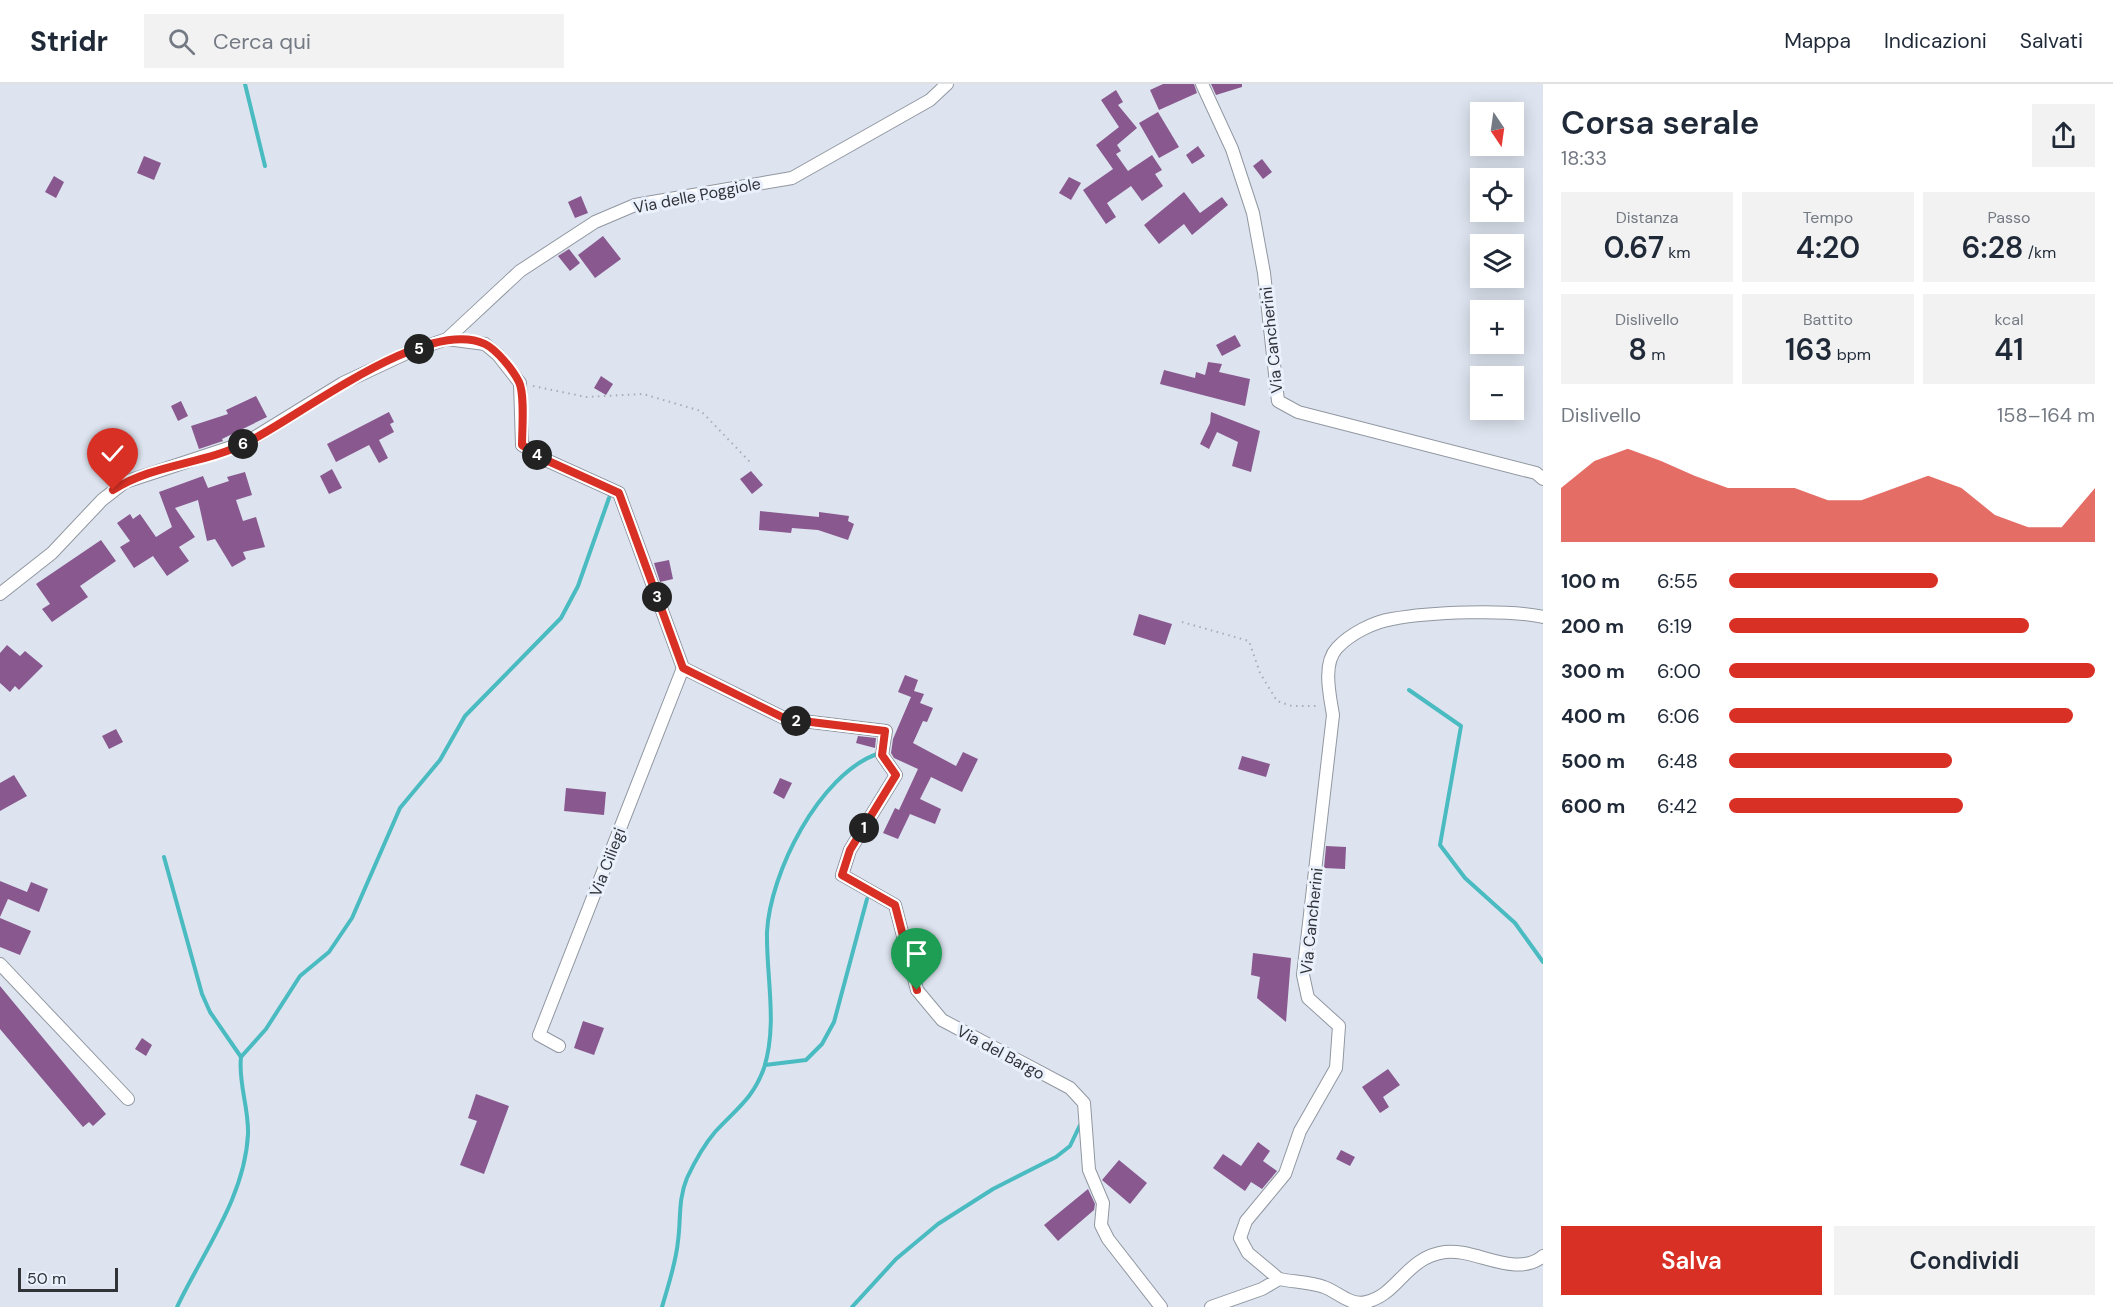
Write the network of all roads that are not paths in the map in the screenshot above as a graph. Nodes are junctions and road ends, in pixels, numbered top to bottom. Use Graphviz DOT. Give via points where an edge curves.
graph roads {
  1 [pos="947,84"];
  2 [pos="1202,84"];
  3 [pos="447,339"];
  4 [pos="1543,478"];
  5 [pos="0,594"];
  6 [pos="1543,617"];
  7 [pos="683,668"];
  8 [pos="0,964"];
  9 [pos="559,1046"];
  10 [pos="128,1099"];
  11 [pos="1543,1256"];
  12 [pos="1279,1279"];
  13 [pos="1161,1307"];
  14 [pos="1211,1307"];
  1 -- 3 [label="street, Via delle Poggiole" via="930,100 792,178 635,205 595,222 520,271"];
  2 -- 4 [label="street, Via Cancherini" via="1232,149 1253,213 1278,401 1298,412 1536,473"];
  3 -- 5 [label="street, Via delle Poggiole" via="343,383 247,442 124,482 52,554"];
  3 -- 7 [label="street" via="485,344 520,383 522,445 619,493"];
  6 -- 12 [label="street, Via Cancherini" via="1457,613 1391,619 1361,630 1335,650 1327,679 1333,715 1303,975 1308,998 1339,1026 1336,1068 1300,1131 1284,1174 1246,1221 1240,1238 1248,1253"];
  7 -- 9 [label="street, Via Ciliegi" via="539,1035"];
  7 -- 13 [label="street, Via del Bargo" via="786,719 885,731 882,755 896,775 850,850 842,875 895,905 917,990 942,1020 1070,1088 1084,1103 1089,1170 1103,1203 1101,1225"];
  8 -- 10 [label="street"];
  11 -- 12 [label="street" via="1516,1264 1447,1251 1421,1258 1380,1296 1365,1303 1349,1301 1324,1287"];
  12 -- 14 [label="street"];
}
